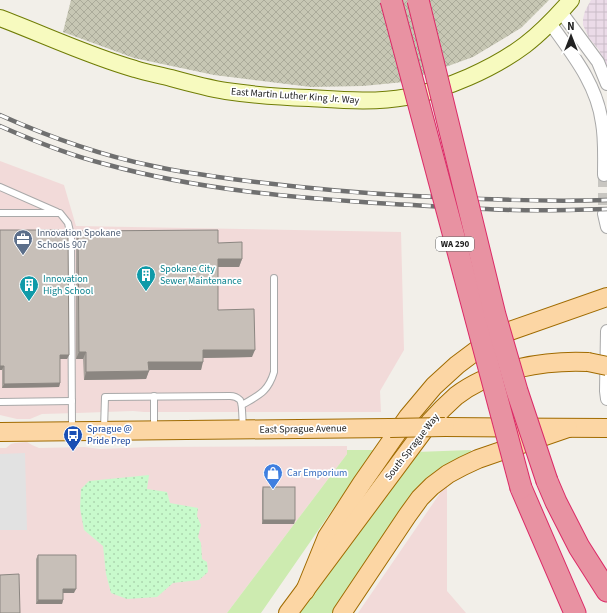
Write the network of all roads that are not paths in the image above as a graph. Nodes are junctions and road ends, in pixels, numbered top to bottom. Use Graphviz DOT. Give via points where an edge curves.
graph roads {
  1 [pos="390,0"];
  2 [pos="418,0"];
  3 [pos="566,6"];
  4 [pos="0,18"];
  5 [pos="550,23"];
  6 [pos="603,65"];
  7 [pos="607,84"];
  8 [pos="604,175"];
  9 [pos="0,187"];
  10 [pos="0,213"];
  11 [pos="60,213"];
  12 [pos="604,214"];
  13 [pos="607,227"];
  14 [pos="274,278"];
  15 [pos="607,297"];
  16 [pos="607,331"];
  17 [pos="607,366"];
  18 [pos="154,396"];
  19 [pos="607,399"];
  20 [pos="72,401"];
  21 [pos="0,402"];
  22 [pos="242,405"];
  23 [pos="576,428"];
  24 [pos="607,428"];
  25 [pos="243,429"];
  26 [pos="154,430"];
  27 [pos="72,431"];
  28 [pos="104,431"];
  29 [pos="0,432"];
  30 [pos="551,559"];
  31 [pos="304,591"];
  32 [pos="607,591"];
  33 [pos="288,613"];
  34 [pos="342,613"];
  35 [pos="575,613"];
  36 [pos="589,613"];
  1 -- 30 [label="highway, WA 290, bridge" via="521,488"];
  2 -- 32 [label="highway, WA 290, bridge" via="495,315 517,391 556,502 579,547"];
  3 -- 5 [label="street, East Martin Luther King Jr. Way"];
  3 -- 6 [label="street" via="591,52"];
  4 -- 5 [label="street, East Martin Luther King Jr. Way" via="88,54 136,70 195,84 226,91 274,96 349,100 407,97 450,85 506,58"];
  5 -- 8 [label="street" via="584,71 597,100 604,134"];
  6 -- 7 [label="street"];
  9 -- 11 [label="lane"];
  10 -- 11 [label="lane"];
  11 -- 20 [label="lane" via="68,223 71,236"];
  12 -- 13 [label="street"];
  14 -- 22 [label="lane" via="274,372 266,389"];
  15 -- 31 [label="main road" via="502,335 485,344 434,386 408,417 327,537"];
  16 -- 19 [label="street"];
  17 -- 31 [label="main road, South Sprague Way, bridge" via="571,361 535,364 484,380 458,395 430,422"];
  18 -- 22 [label="lane" via="230,396 236,397"];
  18 -- 26 [label="lane"];
  18 -- 28 [label="lane" via="105,397"];
  20 -- 21 [label="lane"];
  20 -- 27 [label="lane"];
  22 -- 25 [label="lane"];
  23 -- 24 [label="main road, East Sprague Avenue"];
  23 -- 25 [label="main road, East Sprague Avenue, bridge"];
  23 -- 34 [label="main road" via="463,466 432,486 420,498"];
  25 -- 26 [label="main road, East Sprague Avenue"];
  26 -- 28 [label="main road, East Sprague Avenue"];
  27 -- 28 [label="main road, East Sprague Avenue"];
  27 -- 29 [label="main road, East Sprague Avenue"];
  30 -- 35 [label="highway"];
  30 -- 36 [label="highway"];
  31 -- 33 [label="main road, South Sprague Way"];
}
